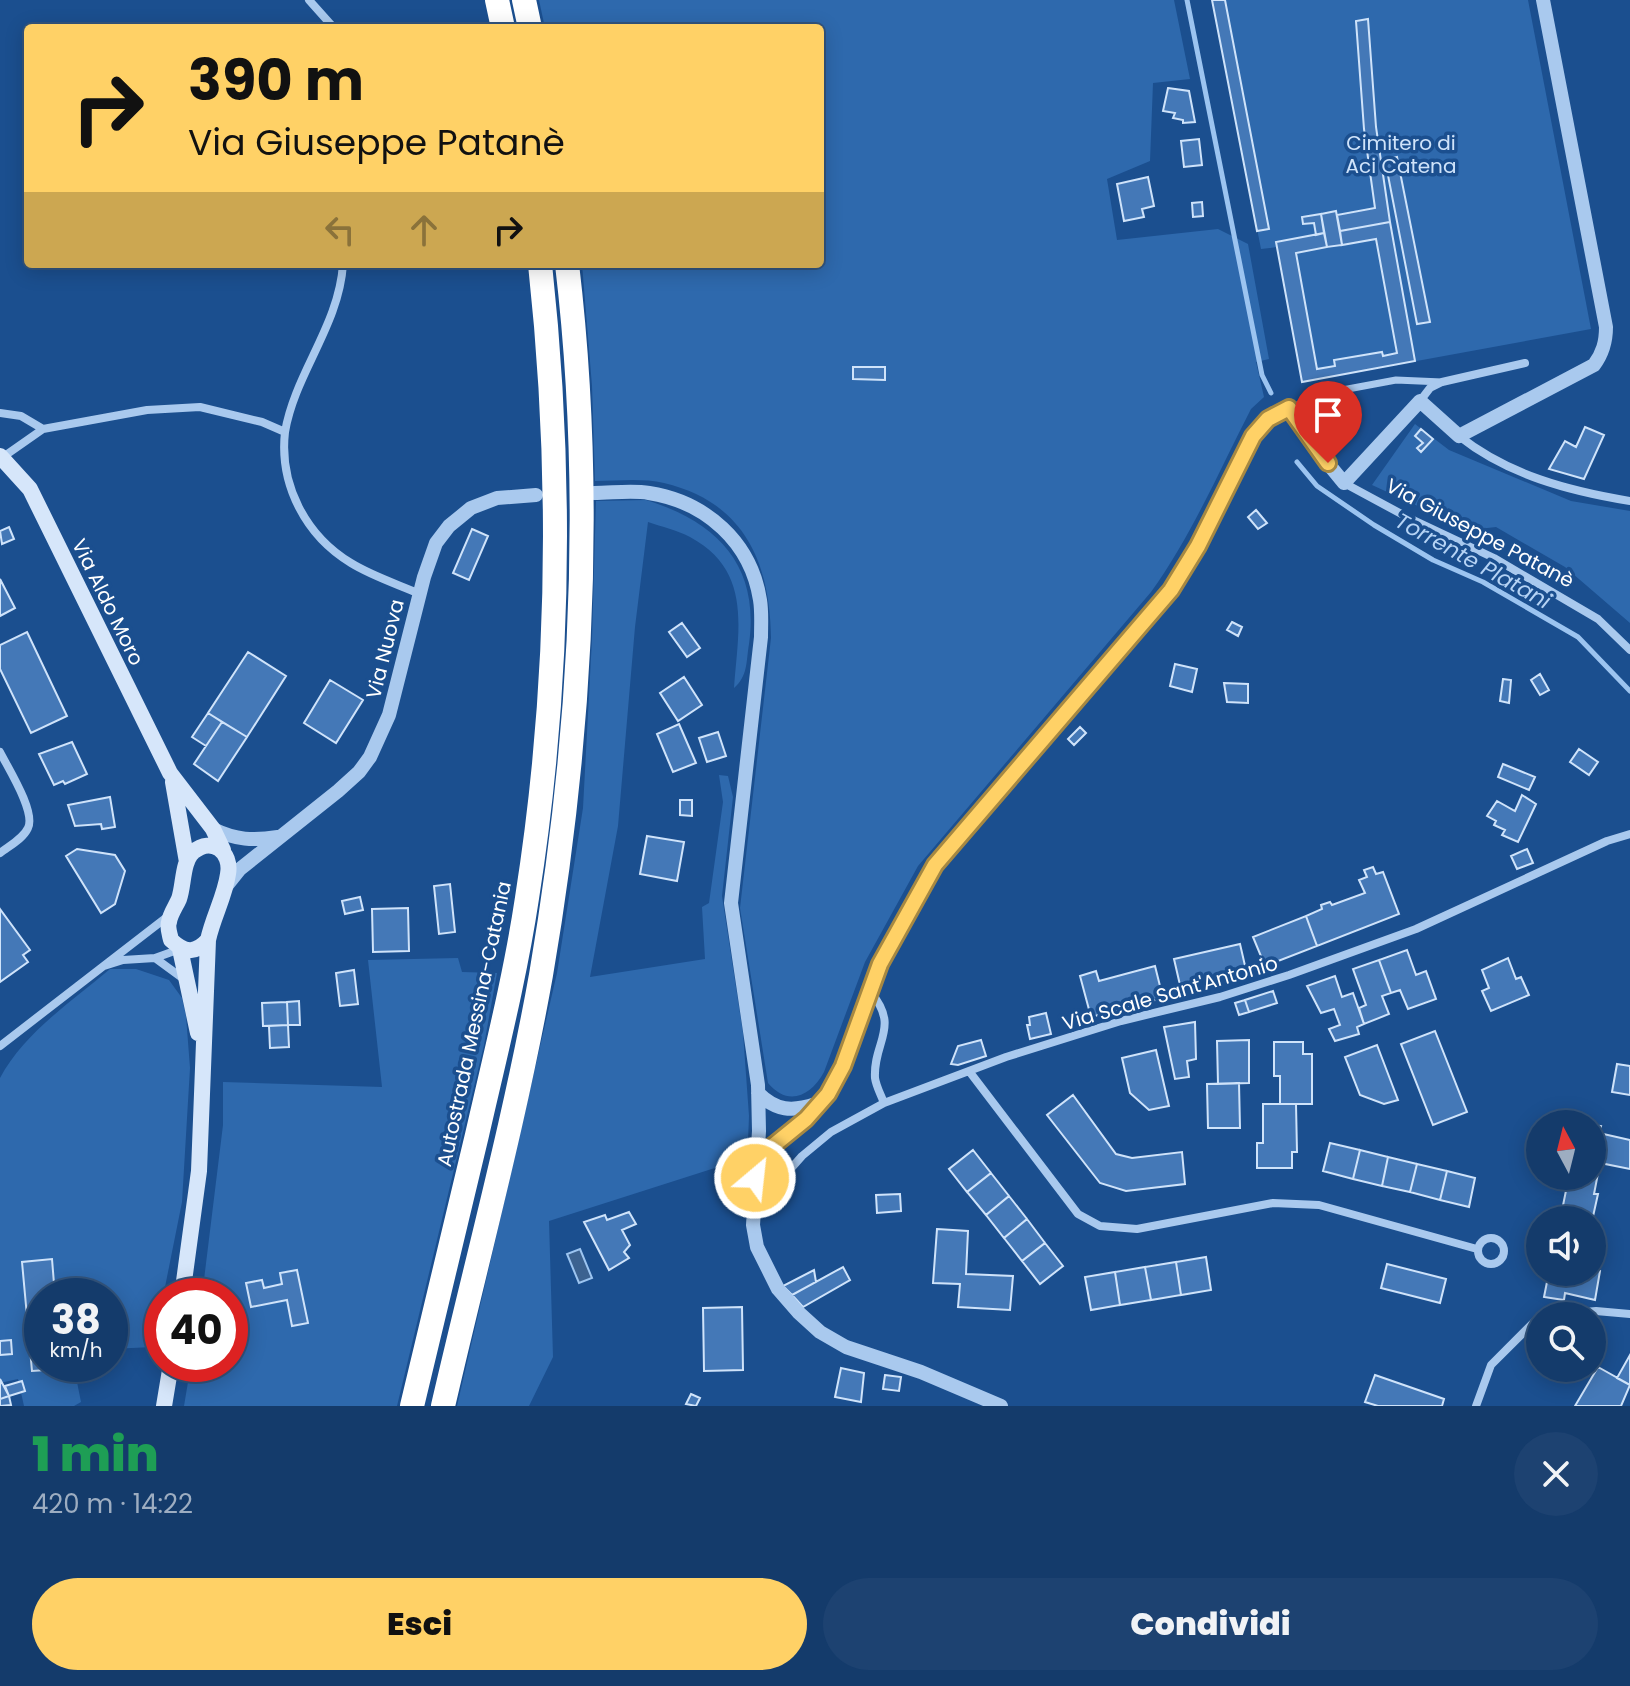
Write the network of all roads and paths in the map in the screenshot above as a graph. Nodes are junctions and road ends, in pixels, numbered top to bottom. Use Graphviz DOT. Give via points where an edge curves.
graph roads {
  1 [pos="309,0"];
  2 [pos="497,0"];
  3 [pos="524,0"];
  4 [pos="1543,0"];
  5 [pos="330,24"];
  6 [pos="502,24"];
  7 [pos="529,24"];
  8 [pos="342,268"];
  9 [pos="540,268"];
  10 [pos="567,268"];
  11 [pos="1525,363"];
  12 [pos="1442,382"];
  13 [pos="1420,401"];
  14 [pos="1289,408"];
  15 [pos="0,413"];
  16 [pos="43,429"];
  17 [pos="285,432"];
  18 [pos="1459,436"];
  19 [pos="1,456"];
  20 [pos="1344,483"];
  21 [pos="594,493"];
  22 [pos="536,495"];
  23 [pos="1630,501"];
  24 [pos="420,594"];
  25 [pos="1630,650"];
  26 [pos="0,752"];
  27 [pos="170,773"];
  28 [pos="1630,834"];
  29 [pos="278,837"];
  30 [pos="228,844"];
  31 [pos="0,853"];
  32 [pos="187,862"];
  33 [pos="224,889"];
  34 [pos="173,913"];
  35 [pos="208,940"];
  36 [pos="180,949"];
  37 [pos="155,958"];
  38 [pos="100,968"];
  39 [pos="185,980"];
  40 [pos="870,991"];
  41 [pos="0,1046"];
  42 [pos="203,1066"];
  43 [pos="969,1071"];
  44 [pos="758,1093"];
  45 [pos="820,1103"];
  46 [pos="884,1103"];
  47 [pos="758,1158"];
  48 [pos="771,1191"];
  49 [pos="753,1198"];
  50 [pos="753,1225"];
  51 [pos="1477,1249"];
  52 [pos="184,1278"];
  53 [pos="1606,1312"];
  54 [pos="1630,1314"];
  55 [pos="1526,1331"];
  56 [pos="168,1382"];
  57 [pos="164,1406"];
  58 [pos="412,1406"];
  59 [pos="443,1406"];
  60 [pos="1001,1406"];
  61 [pos="1476,1406"];
  1 -- 5 [label="street"];
  2 -- 6 [label="highway"];
  3 -- 7 [label="highway"];
  4 -- 18 [label="street" via="1606,342 1594,365"];
  8 -- 17 [label="street" via="332,316 297,389"];
  9 -- 58 [label="highway, Autostrada Messina-Catania" via="555,520 550,686 537,825 511,988"];
  10 -- 59 [label="highway" via="581,519 576,687 564,829 526,1051"];
  11 -- 12 [label="street"];
  12 -- 13 [label="street"];
  12 -- 14 [label="street" via="1396,380 1337,391"];
  13 -- 18 [label="street"];
  13 -- 20 [label="street"];
  14 -- 20 [label="street, Via Giuseppe Patanè"];
  14 -- 40 [label="street" via="1268,419 1253,436 1171,590 935,865"];
  15 -- 16 [label="street" via="21,416"];
  16 -- 17 [label="street" via="147,410 200,407"];
  16 -- 19 [label="street"];
  17 -- 24 [label="street" via="291,490 327,547"];
  18 -- 23 [label="street" via="1481,453 1561,488"];
  19 -- 27 [label="main road, Via Aldo Moro" via="30,489"];
  20 -- 25 [label="street, Via Giuseppe Patanè" via="1494,558 1598,619"];
  21 -- 44 [label="street" via="647,492 682,500 710,515 732,537 757,584 761,637 731,903"];
  22 -- 24 [label="street, Via Nuova" via="497,498 471,508 449,526 436,543"];
  24 -- 29 [label="street, Via Nuova" via="389,715 370,757 338,791"];
  26 -- 31 [label="street" via="29,811 30,826"];
  27 -- 30 [label="main road"];
  27 -- 32 [label="main road"];
  28 -- 43 [label="street, Via Scale Sant'Antonio" via="1416,929 1289,975 1121,1021"];
  29 -- 30 [label="street"];
  29 -- 33 [label="street, Via Nuova"];
  30 -- 32 [label="main road" via="202,847"];
  30 -- 33 [label="main road"];
  32 -- 34 [label="main road"];
  33 -- 35 [label="main road"];
  34 -- 36 [label="main road" via="168,923 171,940"];
  34 -- 38 [label="street"];
  35 -- 36 [label="main road" via="192,951"];
  35 -- 42 [label="main road"];
  36 -- 37 [label="street"];
  36 -- 39 [label="main road"];
  37 -- 38 [label="street"];
  37 -- 39 [label="street"];
  38 -- 41 [label="street"];
  39 -- 42 [label="main road"];
  40 -- 45 [label="street" via="843,1066"];
  40 -- 46 [label="street" via="885,1019 875,1078"];
  42 -- 52 [label="main road" via="199,1171"];
  43 -- 46 [label="street, Via Scale Sant'Antonio"];
  43 -- 51 [label="street" via="1078,1214 1100,1226 1137,1229 1296,1202"];
  44 -- 45 [label="street" via="781,1109"];
  44 -- 47 [label="street"];
  45 -- 47 [label="street"];
  46 -- 48 [label="street, Via Scale Sant'Antonio" via="831,1132"];
  47 -- 49 [label="street"];
  48 -- 49 [label="street"];
  48 -- 50 [label="street, Via Scale Sant'Antonio"];
  49 -- 50 [label="street"];
  50 -- 60 [label="street" via="762,1262 778,1289 820,1332 846,1347"];
  53 -- 54 [label="street"];
  55 -- 61 [label="street" via="1491,1365"];
  56 -- 57 [label="main road"];
}
